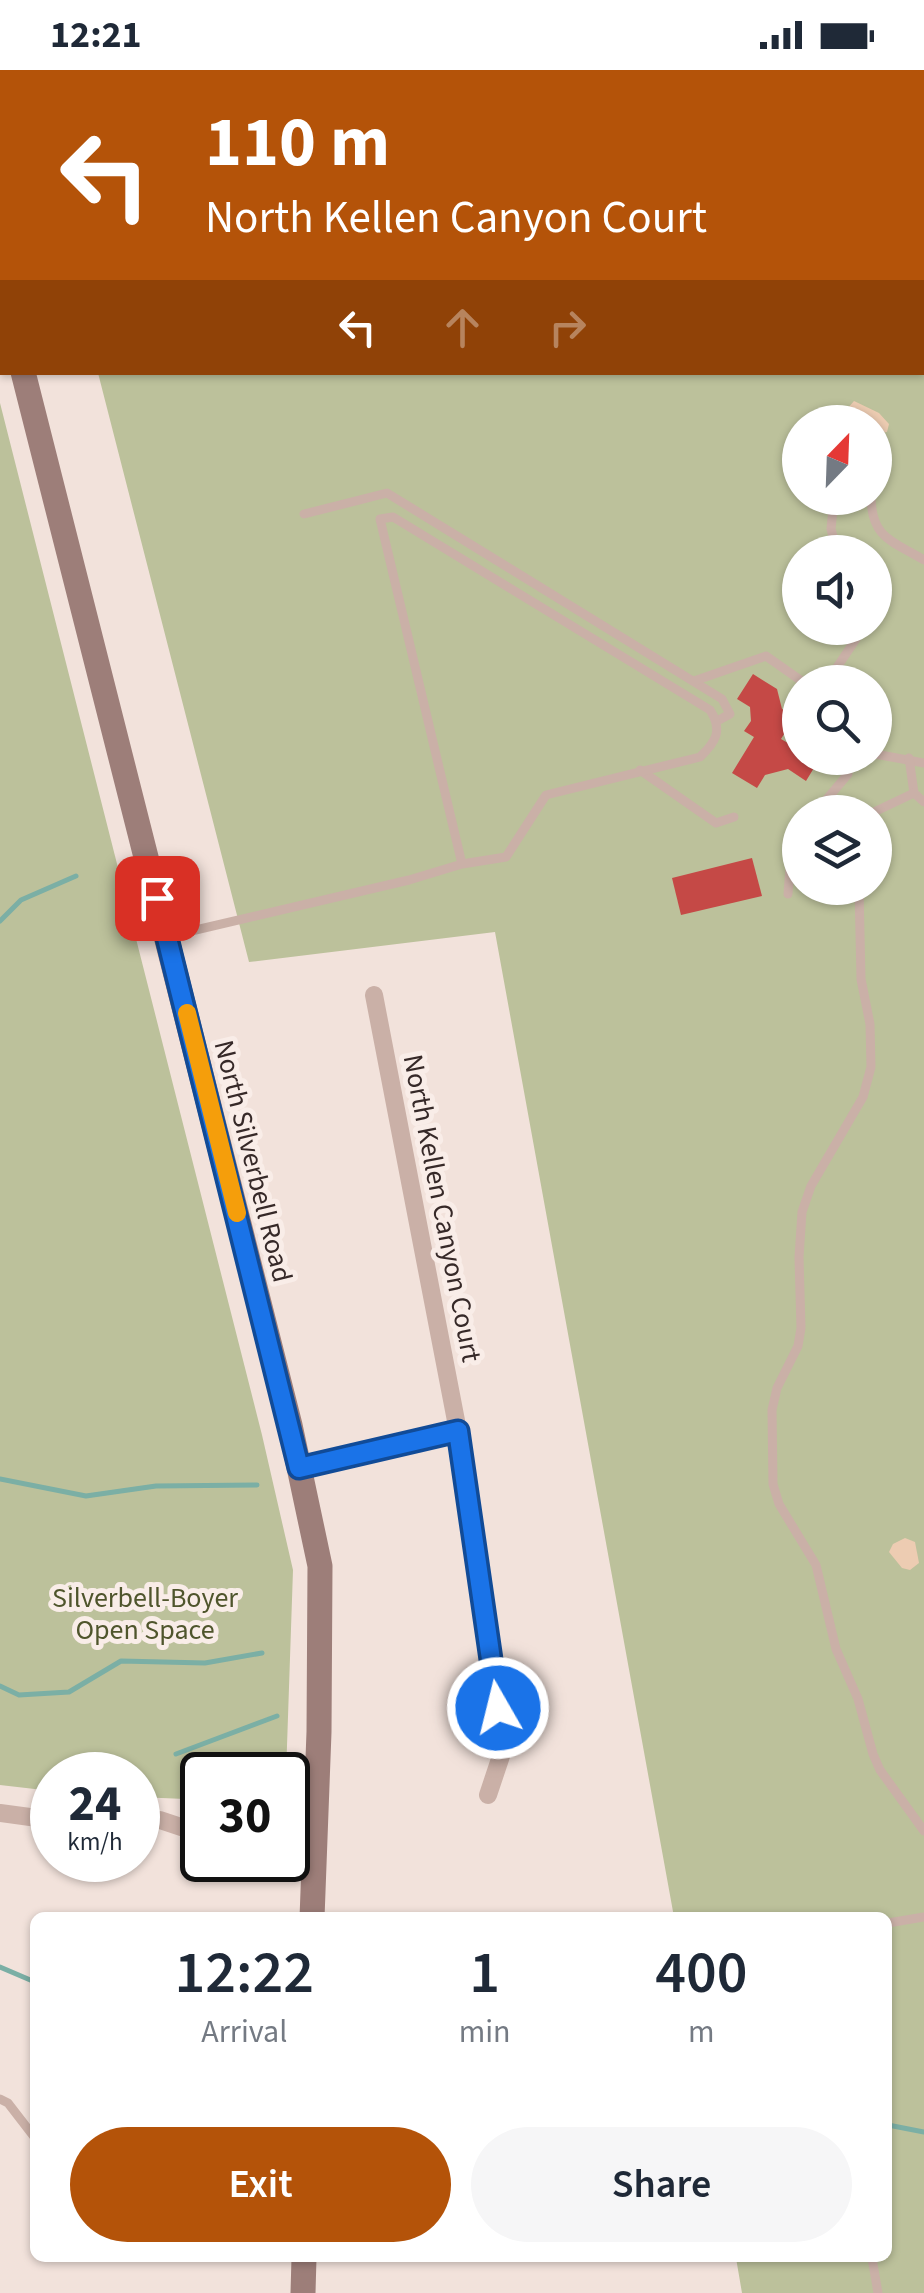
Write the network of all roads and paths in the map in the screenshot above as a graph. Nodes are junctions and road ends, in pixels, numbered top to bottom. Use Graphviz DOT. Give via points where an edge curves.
graph roads {
  1 [pos="24,375"];
  2 [pos="304,514"];
  3 [pos="874,515"];
  4 [pos="924,560"];
  5 [pos="782,667"];
  6 [pos="694,681"];
  7 [pos="717,721"];
  8 [pos="892,756"];
  9 [pos="909,758"];
  10 [pos="924,763"];
  11 [pos="640,770"];
  12 [pos="847,775"];
  13 [pos="914,793"];
  14 [pos="830,795"];
  15 [pos="924,802"];
  16 [pos="892,803"];
  17 [pos="734,817"];
  18 [pos="462,864"];
  19 [pos="859,905"];
  20 [pos="167,936"];
  21 [pos="374,995"];
  22 [pos="458,1431"];
  23 [pos="299,1468"];
  24 [pos="310,1791"];
  25 [pos="488,1796"];
  26 [pos="0,1812"];
  27 [pos="30,1817"];
  28 [pos="924,1832"];
  29 [pos="305,1882"];
  30 [pos="311,1912"];
  31 [pos="924,1917"];
  32 [pos="892,1921"];
  33 [pos="0,2099"];
  34 [pos="30,2132"];
  35 [pos="304,2262"];
  36 [pos="873,2262"];
  37 [pos="303,2293"];
  38 [pos="878,2293"];
  1 -- 20 [label="main road, North Silverbell Road"];
  2 -- 6 [label="lane" via="387,493"];
  3 -- 4 [label="lane" via="886,539"];
  5 -- 6 [label="lane" via="766,656"];
  6 -- 7 [label="lane" via="722,699 730,714"];
  7 -- 11 [label="lane" via="713,745 700,757"];
  7 -- 18 [label="lane" via="710,710 393,517 380,519"];
  8 -- 9 [label="lane"];
  9 -- 10 [label="lane"];
  9 -- 13 [label="lane"];
  11 -- 17 [label="lane" via="716,823"];
  11 -- 18 [label="lane" via="546,795 506,857"];
  12 -- 14 [label="lane"];
  13 -- 15 [label="lane"];
  13 -- 16 [label="lane"];
  18 -- 20 [label="lane"];
  19 -- 28 [label="lane" via="871,1067 864,1097 802,1212 801,1328 772,1410 773,1484 816,1564 836,1649 873,1754"];
  20 -- 23 [label="main road, North Silverbell Road"];
  21 -- 22 [label="street, North Kellen Canyon Court"];
  22 -- 23 [label="street"];
  22 -- 25 [label="street, North Kellen Canyon Court" via="504,1748"];
  23 -- 24 [label="main road, North Silverbell Road" via="320,1566 319,1732"];
  26 -- 27 [label="street"];
  29 -- 30 [label="main road, North Silverbell Road"];
  31 -- 32 [label="lane"];
  33 -- 34 [label="lane"];
  35 -- 37 [label="main road"];
  36 -- 38 [label="lane"];
}
